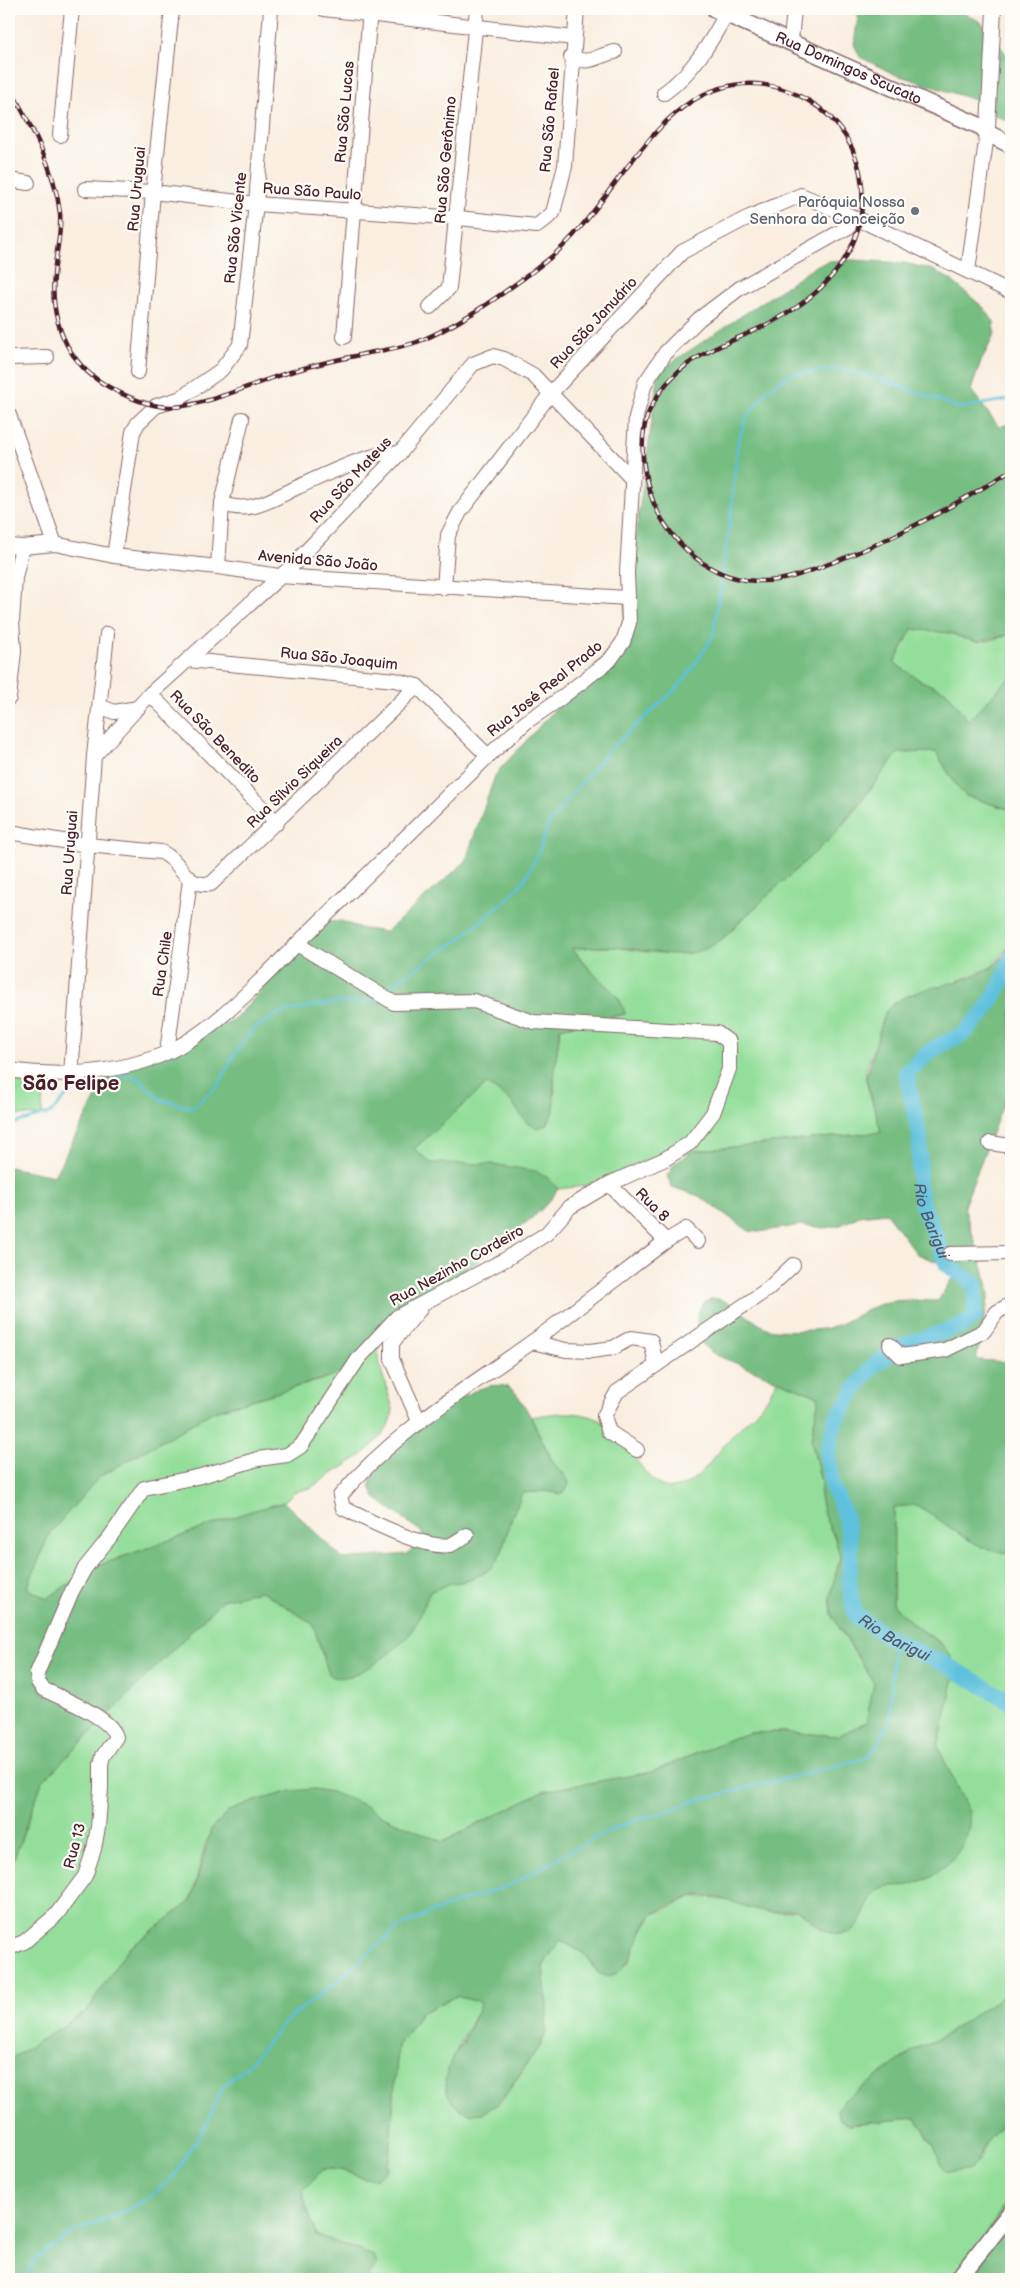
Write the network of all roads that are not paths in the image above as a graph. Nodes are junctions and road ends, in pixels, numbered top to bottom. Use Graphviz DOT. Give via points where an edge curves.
graph roads {
  1 [pos="72,9"];
  2 [pos="172,9"];
  3 [pos="271,9"];
  4 [pos="324,9"];
  5 [pos="477,9"];
  6 [pos="576,9"];
  7 [pos="794,9"];
  8 [pos="994,9"];
  9 [pos="370,11"];
  10 [pos="720,11"];
  11 [pos="474,26"];
  12 [pos="574,38"];
  13 [pos="790,41"];
  14 [pos="615,52"];
  15 [pos="571,57"];
  16 [pos="664,93"];
  17 [pos="986,129"];
  18 [pos="60,135"];
  19 [pos="1011,136"];
  20 [pos="1011,145"];
  21 [pos="9,180"];
  22 [pos="28,183"];
  23 [pos="85,189"];
  24 [pos="153,192"];
  25 [pos="256,204"];
  26 [pos="353,211"];
  27 [pos="458,218"];
  28 [pos="861,220"];
  29 [pos="537,226"];
  30 [pos="968,271"];
  31 [pos="1011,292"];
  32 [pos="430,307"];
  33 [pos="344,337"];
  34 [pos="47,357"];
  35 [pos="9,358"];
  36 [pos="138,372"];
  37 [pos="551,392"];
  38 [pos="9,415"];
  39 [pos="242,420"];
  40 [pos="399,454"];
  41 [pos="632,479"];
  42 [pos="222,503"];
  43 [pos="55,544"];
  44 [pos="15,546"];
  45 [pos="114,556"];
  46 [pos="218,566"];
  47 [pos="279,576"];
  48 [pos="444,588"];
  49 [pos="626,598"];
  50 [pos="107,634"];
  51 [pos="188,660"];
  52 [pos="417,686"];
  53 [pos="150,694"];
  54 [pos="9,698"];
  55 [pos="100,706"];
  56 [pos="138,708"];
  57 [pos="94,756"];
  58 [pos="488,756"];
  59 [pos="277,823"];
  60 [pos="9,832"];
  61 [pos="87,845"];
  62 [pos="190,880"];
  63 [pos="296,944"];
  64 [pos="167,1052"];
  65 [pos="9,1070"];
  66 [pos="71,1075"];
  67 [pos="990,1143"];
  68 [pos="1011,1146"];
  69 [pos="608,1184"];
  70 [pos="666,1241"];
  71 [pos="698,1241"];
  72 [pos="1011,1253"];
  73 [pos="950,1254"];
  74 [pos="793,1265"];
  75 [pos="428,1301"];
  76 [pos="1011,1304"];
  77 [pos="532,1342"];
  78 [pos="890,1345"];
  79 [pos="656,1365"];
  80 [pos="419,1421"];
  81 [pos="637,1450"];
  82 [pos="467,1535"];
  83 [pos="110,1726"];
  84 [pos="9,1948"];
  85 [pos="1011,2212"];
  86 [pos="958,2279"];
  1 -- 18 [label="street"];
  2 -- 24 [label="street, Rua Uruguai"];
  3 -- 25 [label="street, Rua São Vicente"];
  4 -- 9 [label="street"];
  5 -- 11 [label="street, Rua São Gerônimo"];
  6 -- 12 [label="street, Rua São Rafael"];
  7 -- 13 [label="street"];
  8 -- 17 [label="street"];
  9 -- 11 [label="street"];
  9 -- 26 [label="street, Rua São Lucas"];
  10 -- 13 [label="main road, Rua Domingos Scucato"];
  10 -- 16 [label="street" via="700,57 681,81"];
  11 -- 12 [label="street"];
  11 -- 27 [label="street, Rua São Gerônimo"];
  12 -- 15 [label="street, Rua São Rafael"];
  13 -- 17 [label="main road, Rua Domingos Scucato"];
  14 -- 15 [label="street" via="590,61"];
  15 -- 29 [label="street, Rua São Rafael" via="565,166 553,213"];
  17 -- 19 [label="main road, Rua Domingos Scucato"];
  17 -- 20 [label="main road, Rua Domingos Scucato"];
  17 -- 30 [label="street"];
  21 -- 22 [label="street"];
  23 -- 24 [label="street, Rua São Paulo"];
  24 -- 25 [label="street, Rua São Paulo"];
  24 -- 36 [label="street, Rua Uruguai"];
  25 -- 26 [label="street, Rua São Paulo"];
  25 -- 45 [label="street, Rua São Vicente" via="240,345 221,370 179,399 156,406 138,423 133,432"];
  26 -- 27 [label="street, Rua São Paulo"];
  26 -- 33 [label="street, Rua São Lucas"];
  27 -- 29 [label="street, Rua São Paulo"];
  27 -- 32 [label="street, Rua São Gerônimo" via="449,288"];
  28 -- 30 [label="street, Rua São Januário"];
  28 -- 37 [label="street, Rua São Januário" via="801,195 745,218 682,252"];
  28 -- 41 [label="street, Rua José Real Prado" via="740,288 699,319 666,352 645,383 636,417"];
  30 -- 31 [label="street, Rua São Januário"];
  34 -- 35 [label="street"];
  37 -- 40 [label="street, Rua São Mateus" via="533,375 504,359 493,356 473,364"];
  37 -- 41 [label="street, Rua São Mateus"];
  37 -- 48 [label="street, Rua São Januário" via="460,512 448,535"];
  38 -- 43 [label="street"];
  39 -- 42 [label="street"];
  40 -- 42 [label="street" via="384,452 371,456 265,504 232,508"];
  40 -- 47 [label="street, Rua São Mateus"];
  41 -- 49 [label="street, Rua José Real Prado"];
  42 -- 46 [label="street"];
  43 -- 44 [label="street, Avenida São João"];
  43 -- 45 [label="street, Avenida São João"];
  44 -- 54 [label="street" via="14,651"];
  45 -- 46 [label="street, Avenida São João"];
  46 -- 47 [label="street, Avenida São João"];
  47 -- 48 [label="street, Avenida São João"];
  47 -- 51 [label="street, Rua São Mateus"];
  48 -- 49 [label="street, Avenida São João"];
  49 -- 58 [label="street, Rua José Real Prado" via="629,624 623,642 610,660 526,722"];
  50 -- 55 [label="street, Rua Uruguai"];
  51 -- 52 [label="street, Rua São Joaquim" via="395,680"];
  51 -- 53 [label="street, Rua São Mateus"];
  52 -- 58 [label="street"];
  52 -- 59 [label="street, Rua Sílvio Siqueira"];
  53 -- 56 [label="street, Rua São Mateus"];
  53 -- 59 [label="street, Rua São Benedito"];
  55 -- 56 [label="street" via="114,712"];
  55 -- 57 [label="street, Rua Uruguai"];
  56 -- 57 [label="street, Rua São Mateus"];
  57 -- 61 [label="street, Rua Uruguai"];
  58 -- 63 [label="street, Rua José Real Prado"];
  59 -- 62 [label="street, Rua Sílvio Siqueira" via="211,884 198,885"];
  60 -- 61 [label="street"];
  61 -- 62 [label="street" via="161,852 170,856"];
  61 -- 66 [label="street, Rua Uruguai"];
  62 -- 64 [label="street, Rua Chile"];
  63 -- 64 [label="street, Rua José Real Prado" via="249,992 187,1042"];
  63 -- 69 [label="street, Rua Nezinho Cordeiro" via="394,1003 474,1001 534,1022 717,1033 729,1042 729,1070 713,1112 690,1143 665,1159"];
  64 -- 66 [label="street, Rua José Real Prado" via="154,1058"];
  65 -- 66 [label="street, Rua José Real Prado"];
  67 -- 68 [label="street"];
  69 -- 70 [label="street, Rua 8"];
  69 -- 75 [label="street, Rua Nezinho Cordeiro" via="570,1207 546,1234 506,1260"];
  70 -- 71 [label="street, Rua 8" via="686,1229"];
  70 -- 77 [label="street"];
  72 -- 73 [label="street"];
  74 -- 79 [label="street" via="768,1288"];
  75 -- 80 [label="street" via="392,1343 392,1359"];
  75 -- 83 [label="street, Rua Nezinho Cordeiro" via="397,1317 359,1358 301,1446 287,1455 156,1484 144,1488 136,1498 80,1576 37,1673 43,1689"];
  76 -- 78 [label="street" via="997,1312 984,1331 945,1350 901,1356"];
  77 -- 79 [label="street" via="566,1350 591,1351 613,1348 632,1338 651,1342"];
  77 -- 80 [label="street"];
  79 -- 81 [label="street" via="617,1392 604,1416 609,1432"];
  80 -- 82 [label="street" via="361,1471 340,1496 343,1508 395,1534 431,1543 449,1545"];
  83 -- 84 [label="street, Rua 13" via="116,1737 101,1764 98,1827 85,1876 56,1915 24,1942"];
  85 -- 86 [label="main road"];
}
